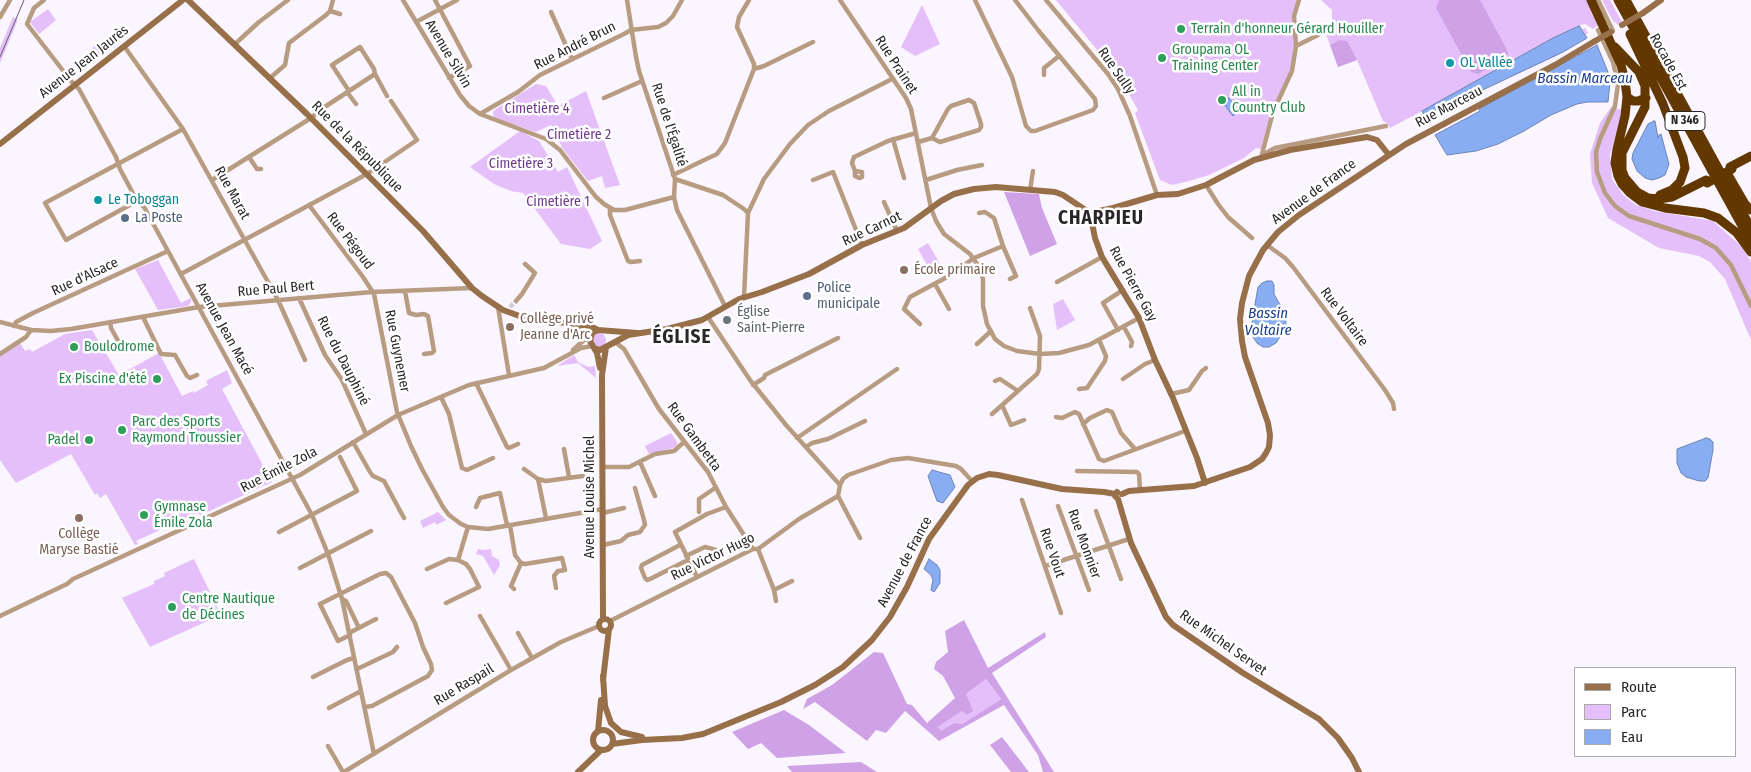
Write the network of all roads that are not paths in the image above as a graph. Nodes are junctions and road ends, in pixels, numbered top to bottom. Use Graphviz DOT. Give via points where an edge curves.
graph roads {
  1 [pos="10,0"];
  2 [pos="44,0"];
  3 [pos="183,0"];
  4 [pos="188,0"];
  5 [pos="288,0"];
  6 [pos="334,0"];
  7 [pos="403,0"];
  8 [pos="435,0"];
  9 [pos="456,0"];
  10 [pos="627,0"];
  11 [pos="682,0"];
  12 [pos="749,0"];
  13 [pos="840,0"];
  14 [pos="975,0"];
  15 [pos="1015,0"];
  16 [pos="1046,0"];
  17 [pos="1299,0"];
  18 [pos="1591,0"];
  19 [pos="1598,0"];
  20 [pos="1614,0"];
  21 [pos="1618,0"];
  22 [pos="1626,0"];
  23 [pos="1662,0"];
  24 [pos="439,9"];
  25 [pos="330,10"];
  26 [pos="551,12"];
  27 [pos="340,14"];
  28 [pos="0,17"];
  29 [pos="416,22"];
  30 [pos="631,30"];
  31 [pos="1598,30"];
  32 [pos="1612,32"];
  33 [pos="1318,34"];
  34 [pos="813,42"];
  35 [pos="1611,43"];
  36 [pos="235,44"];
  37 [pos="124,46"];
  38 [pos="1296,46"];
  39 [pos="1059,56"];
  40 [pos="572,59"];
  41 [pos="754,69"];
  42 [pos="374,74"];
  43 [pos="1044,75"];
  44 [pos="270,78"];
  45 [pos="449,78"];
  46 [pos="1642,78"];
  47 [pos="892,79"];
  48 [pos="1625,80"];
  49 [pos="642,81"];
  50 [pos="76,85"];
  51 [pos="348,91"];
  52 [pos="387,96"];
  53 [pos="1627,97"];
  54 [pos="604,98"];
  55 [pos="1646,98"];
  56 [pos="391,101"];
  57 [pos="356,104"];
  58 [pos="480,114"];
  59 [pos="1688,114"];
  60 [pos="311,118"];
  61 [pos="1386,126"];
  62 [pos="183,128"];
  63 [pos="916,133"];
  64 [pos="932,138"];
  65 [pos="893,140"];
  66 [pos="918,142"];
  67 [pos="0,144"];
  68 [pos="1389,155"];
  69 [pos="250,157"];
  70 [pos="1751,157"];
  71 [pos="1261,158"];
  72 [pos="118,164"];
  73 [pos="982,165"];
  74 [pos="261,169"];
  75 [pos="856,171"];
  76 [pos="1033,171"];
  77 [pos="367,174"];
  78 [pos="674,177"];
  79 [pos="904,178"];
  80 [pos="212,180"];
  81 [pos="813,180"];
  82 [pos="926,180"];
  83 [pos="1206,185"];
  84 [pos="1030,190"];
  85 [pos="1157,195"];
  86 [pos="1638,196"];
  87 [pos="674,197"];
  88 [pos="137,201"];
  89 [pos="884,202"];
  90 [pos="309,205"];
  91 [pos="610,208"];
  92 [pos="931,208"];
  93 [pos="1751,210"];
  94 [pos="748,213"];
  95 [pos="979,213"];
  96 [pos="1090,213"];
  97 [pos="1751,228"];
  98 [pos="897,231"];
  99 [pos="1252,238"];
  100 [pos="245,239"];
  101 [pos="1751,242"];
  102 [pos="862,245"];
  103 [pos="1267,245"];
  104 [pos="1003,246"];
  105 [pos="168,251"];
  106 [pos="1751,252"];
  107 [pos="1102,257"];
  108 [pos="974,258"];
  109 [pos="640,261"];
  110 [pos="525,264"];
  111 [pos="181,274"];
  112 [pos="1010,279"];
  113 [pos="1056,282"];
  114 [pos="935,284"];
  115 [pos="472,288"];
  116 [pos="1122,290"];
  117 [pos="405,291"];
  118 [pos="372,292"];
  119 [pos="744,297"];
  120 [pos="299,298"];
  121 [pos="278,300"];
  122 [pos="516,300"];
  123 [pos="725,306"];
  124 [pos="1751,306"];
  125 [pos="198,307"];
  126 [pos="498,307"];
  127 [pos="1030,308"];
  128 [pos="949,309"];
  129 [pos="143,317"];
  130 [pos="708,317"];
  131 [pos="1139,318"];
  132 [pos="0,322"];
  133 [pos="110,322"];
  134 [pos="920,324"];
  135 [pos="570,325"];
  136 [pos="14,326"];
  137 [pos="1124,327"];
  138 [pos="30,330"];
  139 [pos="1118,330"];
  140 [pos="600,331"];
  141 [pos="991,331"];
  142 [pos="637,333"];
  143 [pos="590,338"];
  144 [pos="838,338"];
  145 [pos="1099,340"];
  146 [pos="614,342"];
  147 [pos="580,344"];
  148 [pos="976,344"];
  149 [pos="607,346"];
  150 [pos="1131,346"];
  151 [pos="593,347"];
  152 [pos="126,349"];
  153 [pos="570,353"];
  154 [pos="0,354"];
  155 [pos="424,354"];
  156 [pos="1040,354"];
  157 [pos="305,360"];
  158 [pos="1155,360"];
  159 [pos="1206,368"];
  160 [pos="898,369"];
  161 [pos="197,375"];
  162 [pos="509,375"];
  163 [pos="602,375"];
  164 [pos="1123,379"];
  165 [pos="995,381"];
  166 [pos="476,383"];
  167 [pos="753,385"];
  168 [pos="1079,389"];
  169 [pos="1018,391"];
  170 [pos="1171,394"];
  171 [pos="440,397"];
  172 [pos="1002,405"];
  173 [pos="1394,409"];
  174 [pos="992,414"];
  175 [pos="398,415"];
  176 [pos="1056,417"];
  177 [pos="1024,420"];
  178 [pos="864,421"];
  179 [pos="1083,424"];
  180 [pos="1185,431"];
  181 [pos="366,434"];
  182 [pos="797,438"];
  183 [pos="353,442"];
  184 [pos="684,442"];
  185 [pos="518,444"];
  186 [pos="806,447"];
  187 [pos="1135,449"];
  188 [pos="564,450"];
  189 [pos="340,458"];
  190 [pos="493,458"];
  191 [pos="640,462"];
  192 [pos="602,467"];
  193 [pos="524,469"];
  194 [pos="1077,471"];
  195 [pos="584,476"];
  196 [pos="569,477"];
  197 [pos="292,478"];
  198 [pos="538,479"];
  199 [pos="546,481"];
  200 [pos="972,481"];
  201 [pos="1205,483"];
  202 [pos="840,485"];
  203 [pos="635,488"];
  204 [pos="715,488"];
  205 [pos="541,489"];
  206 [pos="1140,490"];
  207 [pos="655,496"];
  208 [pos="838,496"];
  209 [pos="1118,496"];
  210 [pos="1022,500"];
  211 [pos="1058,506"];
  212 [pos="476,507"];
  213 [pos="726,507"];
  214 [pos="624,508"];
  215 [pos="603,511"];
  216 [pos="1096,511"];
  217 [pos="699,512"];
  218 [pos="312,515"];
  219 [pos="404,518"];
  220 [pos="546,518"];
  221 [pos="508,525"];
  222 [pos="468,527"];
  223 [pos="371,531"];
  224 [pos="279,532"];
  225 [pos="860,538"];
  226 [pos="1129,539"];
  227 [pos="603,545"];
  228 [pos="680,545"];
  229 [pos="1108,545"];
  230 [pos="755,549"];
  231 [pos="716,550"];
  232 [pos="328,554"];
  233 [pos="1077,555"];
  234 [pos="687,558"];
  235 [pos="458,560"];
  236 [pos="520,563"];
  237 [pos="1045,566"];
  238 [pos="300,568"];
  239 [pos="427,569"];
  240 [pos="697,577"];
  241 [pos="1121,579"];
  242 [pos="792,582"];
  243 [pos="556,588"];
  244 [pos="514,589"];
  245 [pos="774,590"];
  246 [pos="1089,590"];
  247 [pos="340,592"];
  248 [pos="342,599"];
  249 [pos="776,601"];
  250 [pos="446,603"];
  251 [pos="1061,613"];
  252 [pos="0,616"];
  253 [pos="480,616"];
  254 [pos="376,619"];
  255 [pos="607,620"];
  256 [pos="359,628"];
  257 [pos="601,628"];
  258 [pos="610,629"];
  259 [pos="518,633"];
  260 [pos="350,634"];
  261 [pos="606,646"];
  262 [pos="397,647"];
  263 [pos="354,658"];
  264 [pos="532,658"];
  265 [pos="357,669"];
  266 [pos="511,670"];
  267 [pos="603,676"];
  268 [pos="313,677"];
  269 [pos="602,686"];
  270 [pos="361,691"];
  271 [pos="365,707"];
  272 [pos="329,708"];
  273 [pos="607,730"];
  274 [pos="598,731"];
  275 [pos="696,735"];
  276 [pos="612,740"];
  277 [pos="593,744"];
  278 [pos="328,746"];
  279 [pos="601,750"];
  280 [pos="374,754"];
  281 [pos="344,772"];
  282 [pos="578,772"];
  283 [pos="1359,772"];
  1 -- 28 [label="street"];
  2 -- 50 [label="street, Avenue Jean Macé" via="34,8 26,24"];
  3 -- 37 [label="street, Avenue Jean Jaurès"];
  4 -- 36 [label="street, Rue de la République"];
  5 -- 36 [label="street"];
  6 -- 25 [label="street"];
  7 -- 29 [label="street, Avenue Silvin"];
  8 -- 24 [label="street"];
  9 -- 24 [label="street"];
  10 -- 30 [label="street, Rue de l'Égalité"];
  11 -- 30 [label="street, Rue André Brun" via="666,23"];
  12 -- 41 [label="street" via="737,27"];
  13 -- 47 [label="street, Rue Prainet"];
  14 -- 39 [label="street" via="1012,77 1026,126 1032,131 1093,110 1096,106 1095,99"];
  15 -- 39 [label="street"];
  16 -- 85 [label="street, Rue Sully" via="1118,89"];
  17 -- 38 [label="street" via="1294,16"];
  18 -- 35 [label="highway"];
  19 -- 32 [label="street"];
  20 -- 86 [label="highway" via="1684,157 1685,168 1680,182 1672,190 1661,195"];
  21 -- 101 [label="highway, Rocade Est / N 346"];
  22 -- 59 [label="highway, Rocade Est / N 346"];
  23 -- 32 [label="street, Rue Marceau, bridge"];
  24 -- 29 [label="street"];
  24 -- 45 [label="street" via="470,66"];
  25 -- 27 [label="street"];
  25 -- 44 [label="street" via="289,44 285,65"];
  26 -- 40 [label="street"];
  29 -- 45 [label="street, Avenue Silvin"];
  30 -- 40 [label="street, Rue André Brun"];
  30 -- 49 [label="street, Rue de l'Égalité"];
  31 -- 124 [label="street" via="1613,62 1618,84 1615,106 1596,152 1597,172 1605,193 1629,216 1700,239 1716,248 1731,265"];
  32 -- 68 [label="street, Rue Marceau, bridge"];
  33 -- 38 [label="street"];
  34 -- 41 [label="street"];
  35 -- 46 [label="highway"];
  35 -- 48 [label="highway"];
  36 -- 44 [label="street, Rue de la République"];
  37 -- 50 [label="street, Avenue Jean Jaurès"];
  37 -- 62 [label="street, Rue Marat"];
  38 -- 71 [label="street" via="1292,71 1273,112"];
  39 -- 43 [label="street" via="1044,68"];
  40 -- 58 [label="street, Rue André Brun" via="540,75"];
  41 -- 78 [label="street" via="726,143 717,154"];
  42 -- 51 [label="street"];
  42 -- 51 [label="street" via="360,47 332,65"];
  42 -- 52 [label="street"];
  44 -- 60 [label="street, Rue de la République"];
  45 -- 58 [label="street, Avenue Silvin" via="469,106"];
  46 -- 48 [label="highway" via="1636,76"];
  46 -- 55 [label="highway"];
  47 -- 63 [label="street, Rue Prainet" via="911,109"];
  47 -- 94 [label="street" via="808,125 767,175"];
  48 -- 53 [label="highway"];
  49 -- 54 [label="street"];
  49 -- 78 [label="street, Rue de l'Égalité"];
  50 -- 67 [label="street, Avenue Jean Jaurès"];
  50 -- 72 [label="street, Avenue Jean Macé"];
  51 -- 57 [label="street"];
  51 -- 60 [label="street"];
  53 -- 55 [label="highway" via="1633,101"];
  53 -- 86 [label="highway" via="1615,163 1622,184 1630,194"];
  55 -- 86 [label="highway" via="1640,120 1622,158 1622,170"];
  56 -- 77 [label="street" via="417,140"];
  58 -- 91 [label="street" via="546,139 560,150 596,197"];
  59 -- 93 [label="highway" via="1695,118"];
  59 -- 97 [label="highway, Rocade Est / N 346"];
  60 -- 69 [label="street"];
  60 -- 77 [label="street, Rue de la République"];
  61 -- 71 [label="street" via="1275,148"];
  62 -- 72 [label="street"];
  62 -- 80 [label="street, Rue Marat"];
  63 -- 65 [label="street"];
  63 -- 66 [label="street, Rue Prainet"];
  64 -- 64 [label="street" via="951,106 969,100 974,103 981,124 979,130 940,142"];
  64 -- 66 [label="street"];
  65 -- 75 [label="street" via="854,157 852,163"];
  65 -- 79 [label="street"];
  66 -- 82 [label="street, Rue Prainet"];
  68 -- 71 [label="street" via="1377,140 1367,137"];
  68 -- 103 [label="street, Avenue de France" via="1288,224"];
  69 -- 74 [label="street" via="257,169"];
  69 -- 80 [label="street"];
  70 -- 86 [label="highway, bridge" via="1707,181 1666,198"];
  71 -- 83 [label="street"];
  72 -- 88 [label="street, Avenue Jean Macé"];
  72 -- 88 [label="street" via="45,203 66,240"];
  73 -- 82 [label="street"];
  76 -- 84 [label="street"];
  77 -- 90 [label="street"];
  77 -- 115 [label="street, Rue de la République" via="423,231"];
  78 -- 87 [label="street, Rue de l'Égalité"];
  78 -- 94 [label="street" via="723,196"];
  80 -- 100 [label="street, Rue Marat"];
  81 -- 102 [label="street" via="833,172"];
  82 -- 92 [label="street, Rue Prainet"];
  83 -- 85 [label="street" via="1178,194"];
  83 -- 99 [label="street" via="1228,217"];
  84 -- 92 [label="street, Rue Carnot" via="974,189 954,194"];
  84 -- 96 [label="street, Rue Carnot" via="1055,192"];
  85 -- 96 [label="street"];
  86 -- 106 [label="highway" via="1653,205 1718,218 1737,233"];
  87 -- 91 [label="street" via="625,210"];
  87 -- 123 [label="street, Rue de l'Égalité" via="684,225"];
  88 -- 105 [label="street, Avenue Jean Macé" via="144,207"];
  89 -- 98 [label="street"];
  90 -- 100 [label="street"];
  90 -- 118 [label="street, Rue Pégoud"];
  91 -- 109 [label="street" via="628,261"];
  92 -- 98 [label="street, Rue Carnot"];
  92 -- 108 [label="street, Rue Prainet" via="944,234"];
  94 -- 119 [label="street"];
  95 -- 104 [label="street" via="985,212 994,218"];
  96 -- 107 [label="street, Rue Pierre Gay"];
  98 -- 102 [label="street, Rue Carnot"];
  100 -- 111 [label="street"];
  100 -- 121 [label="street, Rue Marat"];
  102 -- 119 [label="street, Rue Carnot" via="817,270"];
  103 -- 173 [label="street, Rue Voltaire" via="1293,267 1385,390"];
  103 -- 201 [label="street, Avenue de France" via="1249,276 1240,319 1245,357 1268,423 1269,447 1254,464"];
  104 -- 108 [label="street"];
  104 -- 112 [label="street" via="1016,276"];
  105 -- 111 [label="street, Avenue Jean Macé"];
  105 -- 136 [label="street, Rue d'Alsace" via="34,313"];
  107 -- 113 [label="street"];
  107 -- 116 [label="street, Rue Pierre Gay"];
  108 -- 114 [label="street"];
  108 -- 141 [label="street" via="983,280 983,306 986,324"];
  110 -- 122 [label="street" via="535,273"];
  111 -- 125 [label="street, Avenue Jean Macé"];
  114 -- 128 [label="street"];
  114 -- 134 [label="street" via="910,297 904,309"];
  115 -- 117 [label="street, Rue Paul Bert"];
  115 -- 126 [label="street, Rue de la République"];
  116 -- 131 [label="street, Rue Pierre Gay"];
  116 -- 139 [label="street" via="1103,303"];
  117 -- 118 [label="street, Rue Paul Bert"];
  117 -- 155 [label="street" via="409,313 428,316 434,351"];
  118 -- 120 [label="street, Rue Paul Bert"];
  118 -- 175 [label="street, Rue Guynemer"];
  119 -- 123 [label="street, Rue Carnot"];
  120 -- 121 [label="street, Rue Paul Bert"];
  120 -- 181 [label="street, Rue du Dauphiné" via="324,355 342,380"];
  121 -- 125 [label="street, Rue Paul Bert"];
  121 -- 157 [label="street, Rue Marat"];
  123 -- 130 [label="street, Rue de la République"];
  125 -- 129 [label="street, Rue Paul Bert"];
  125 -- 197 [label="street, Avenue Jean Macé"];
  126 -- 135 [label="street, Rue de la République" via="536,320"];
  126 -- 162 [label="street"];
  127 -- 156 [label="street" via="1040,336"];
  129 -- 133 [label="street, Rue Paul Bert"];
  129 -- 161 [label="street" via="162,354 175,355 190,378"];
  130 -- 142 [label="street, Rue de la République" via="671,328"];
  130 -- 167 [label="street"];
  131 -- 137 [label="street"];
  131 -- 158 [label="street, Rue Pierre Gay"];
  132 -- 136 [label="street, Rue Paul Bert"];
  133 -- 138 [label="street, Rue Paul Bert" via="51,331"];
  133 -- 152 [label="street" via="122,348"];
  135 -- 140 [label="street, Rue de la République" via="593,327"];
  135 -- 143 [label="street, Rue de la République"];
  135 -- 147 [label="street" via="580,335"];
  136 -- 138 [label="street, Rue Paul Bert"];
  137 -- 139 [label="street"];
  137 -- 150 [label="street"];
  138 -- 154 [label="street"];
  139 -- 145 [label="street"];
  140 -- 142 [label="street, Rue de la République"];
  140 -- 143 [label="street" via="592,333"];
  140 -- 149 [label="street" via="609,337"];
  141 -- 148 [label="street"];
  141 -- 156 [label="street" via="1004,346"];
  142 -- 146 [label="street, Rue de la République"];
  143 -- 147 [label="street, Rue Émile Zola"];
  143 -- 151 [label="street"];
  144 -- 167 [label="street" via="765,375"];
  145 -- 156 [label="street" via="1071,351"];
  145 -- 168 [label="street" via="1105,361 1087,388"];
  146 -- 149 [label="street, Rue de la République"];
  146 -- 184 [label="street, Rue Gambetta" via="624,349 659,409"];
  147 -- 153 [label="street, Rue Émile Zola"];
  149 -- 151 [label="street" via="600,350"];
  149 -- 163 [label="street, Avenue Louise Michel"];
  151 -- 153 [label="street, Rue Émile Zola" via="583,347"];
  151 -- 163 [label="street, Avenue Louise Michel"];
  153 -- 162 [label="street, Rue Émile Zola" via="544,368"];
  156 -- 169 [label="street" via="1039,369"];
  158 -- 164 [label="street"];
  158 -- 170 [label="street, Rue Pierre Gay"];
  159 -- 170 [label="street" via="1188,390"];
  160 -- 182 [label="street"];
  162 -- 166 [label="street, Rue Émile Zola"];
  163 -- 192 [label="street, Avenue Louise Michel"];
  165 -- 169 [label="street" via="1000,379"];
  166 -- 171 [label="street, Rue Émile Zola"];
  166 -- 185 [label="street" via="507,447"];
  167 -- 182 [label="street"];
  169 -- 172 [label="street"];
  170 -- 180 [label="street, Rue Pierre Gay"];
  171 -- 175 [label="street, Rue Émile Zola"];
  171 -- 190 [label="street" via="449,414 462,468 467,470"];
  172 -- 174 [label="street"];
  172 -- 177 [label="street" via="1011,424"];
  175 -- 181 [label="street, Rue Émile Zola"];
  175 -- 222 [label="street, Rue Guynemer" via="443,507 456,521"];
  176 -- 179 [label="street" via="1075,412"];
  178 -- 186 [label="street"];
  179 -- 187 [label="street" via="1099,459 1104,461"];
  179 -- 187 [label="street" via="1107,410 1112,412 1121,433"];
  180 -- 187 [label="street"];
  180 -- 201 [label="street, Rue Pierre Gay"];
  181 -- 183 [label="street, Rue Émile Zola"];
  182 -- 186 [label="street"];
  183 -- 197 [label="street, Rue Émile Zola"];
  183 -- 219 [label="street" via="373,476 384,481"];
  184 -- 191 [label="street" via="674,451 655,454"];
  184 -- 204 [label="street, Rue Gambetta" via="708,472"];
  186 -- 202 [label="street"];
  188 -- 196 [label="street"];
  189 -- 218 [label="street" via="357,491"];
  191 -- 192 [label="street" via="628,467"];
  191 -- 207 [label="street"];
  192 -- 215 [label="street, Avenue Louise Michel"];
  193 -- 198 [label="street"];
  194 -- 206 [label="street" via="1137,472"];
  195 -- 196 [label="street"];
  196 -- 199 [label="street"];
  197 -- 218 [label="street, Avenue Jean Macé"];
  197 -- 252 [label="street, Rue Émile Zola" via="73,578 67,584"];
  198 -- 199 [label="street"];
  198 -- 205 [label="street"];
  199 -- 205 [label="street"];
  200 -- 202 [label="street" via="956,466 908,458 891,460 848,475"];
  200 -- 209 [label="street, Avenue de France" via="983,475 998,475 1062,489"];
  200 -- 275 [label="street, Avenue de France" via="929,539 890,617 859,654 815,685 762,710"];
  201 -- 206 [label="street, Avenue de France" via="1182,488"];
  202 -- 208 [label="street"];
  203 -- 227 [label="street" via="645,525 640,532"];
  204 -- 213 [label="street, Rue Gambetta"];
  204 -- 217 [label="street" via="699,499"];
  205 -- 220 [label="street"];
  206 -- 209 [label="street, Avenue de France"];
  208 -- 225 [label="street"];
  208 -- 230 [label="street, Rue Victor Hugo"];
  209 -- 226 [label="street, Rue Michel Servet"];
  210 -- 237 [label="street, Rue Vout"];
  211 -- 233 [label="street, Rue Monnier"];
  212 -- 221 [label="street" via="480,498 500,493"];
  213 -- 228 [label="street" via="677,530 675,535"];
  213 -- 230 [label="street, Rue Gambetta"];
  214 -- 215 [label="street"];
  215 -- 220 [label="street"];
  215 -- 227 [label="street, Avenue Louise Michel"];
  216 -- 229 [label="street"];
  218 -- 224 [label="street"];
  218 -- 232 [label="street, Avenue Jean Macé"];
  220 -- 221 [label="street"];
  221 -- 222 [label="street"];
  221 -- 236 [label="street" via="515,556"];
  222 -- 235 [label="street"];
  223 -- 232 [label="street"];
  226 -- 229 [label="street"];
  226 -- 283 [label="street, Rue Michel Servet" via="1172,625 1319,719 1338,738"];
  227 -- 255 [label="street, Avenue Louise Michel"];
  228 -- 234 [label="street"];
  228 -- 234 [label="street" via="642,565 640,568 645,578 648,580"];
  229 -- 233 [label="street"];
  229 -- 241 [label="street"];
  230 -- 240 [label="street, Rue Victor Hugo"];
  230 -- 245 [label="street, Rue Gambetta"];
  231 -- 234 [label="street" via="705,547"];
  232 -- 238 [label="street"];
  232 -- 247 [label="street, Avenue Jean Macé"];
  233 -- 237 [label="street"];
  233 -- 246 [label="street, Rue Monnier"];
  234 -- 240 [label="street"];
  235 -- 239 [label="street" via="449,559"];
  235 -- 250 [label="street" via="470,569 479,587"];
  236 -- 243 [label="street" via="562,558 565,570 554,576"];
  236 -- 244 [label="street" via="511,586"];
  237 -- 251 [label="street, Rue Vout"];
  240 -- 255 [label="street, Rue Victor Hugo"];
  242 -- 245 [label="street"];
  245 -- 249 [label="street, Rue Gambetta"];
  247 -- 248 [label="street, Avenue Jean Macé"];
  247 -- 260 [label="street" via="320,604 338,641"];
  247 -- 271 [label="street" via="386,573 415,623 431,664 428,676"];
  248 -- 256 [label="street"];
  248 -- 260 [label="street, Avenue Jean Macé"];
  253 -- 266 [label="street"];
  254 -- 256 [label="street"];
  255 -- 257 [label="street" via="600,621"];
  255 -- 258 [label="street" via="611,624"];
  256 -- 260 [label="street"];
  257 -- 258 [label="street"];
  257 -- 261 [label="street"];
  257 -- 264 [label="street, Rue Raspail" via="573,636"];
  258 -- 261 [label="street"];
  259 -- 264 [label="street"];
  260 -- 263 [label="street, Avenue Jean Macé"];
  261 -- 267 [label="street"];
  262 -- 265 [label="street"];
  263 -- 265 [label="street, Avenue Jean Macé"];
  263 -- 268 [label="street"];
  264 -- 266 [label="street, Rue Raspail"];
  265 -- 270 [label="street, Avenue Jean Macé"];
  266 -- 280 [label="street, Rue Raspail"];
  267 -- 269 [label="street"];
  267 -- 275 [label="street" via="607,716 620,732 649,737"];
  269 -- 273 [label="street" via="602,709"];
  269 -- 274 [label="street"];
  270 -- 271 [label="street, Avenue Jean Macé"];
  270 -- 272 [label="street"];
  271 -- 280 [label="street, Avenue Jean Macé"];
  273 -- 274 [label="street"];
  273 -- 276 [label="street"];
  274 -- 277 [label="street" via="592,738"];
  275 -- 276 [label="street, Avenue de France"];
  276 -- 279 [label="street" via="606,750"];
  277 -- 279 [label="street"];
  277 -- 282 [label="street"];
  278 -- 281 [label="street"];
  279 -- 282 [label="street"];
  280 -- 281 [label="street, Rue Raspail"];
}
